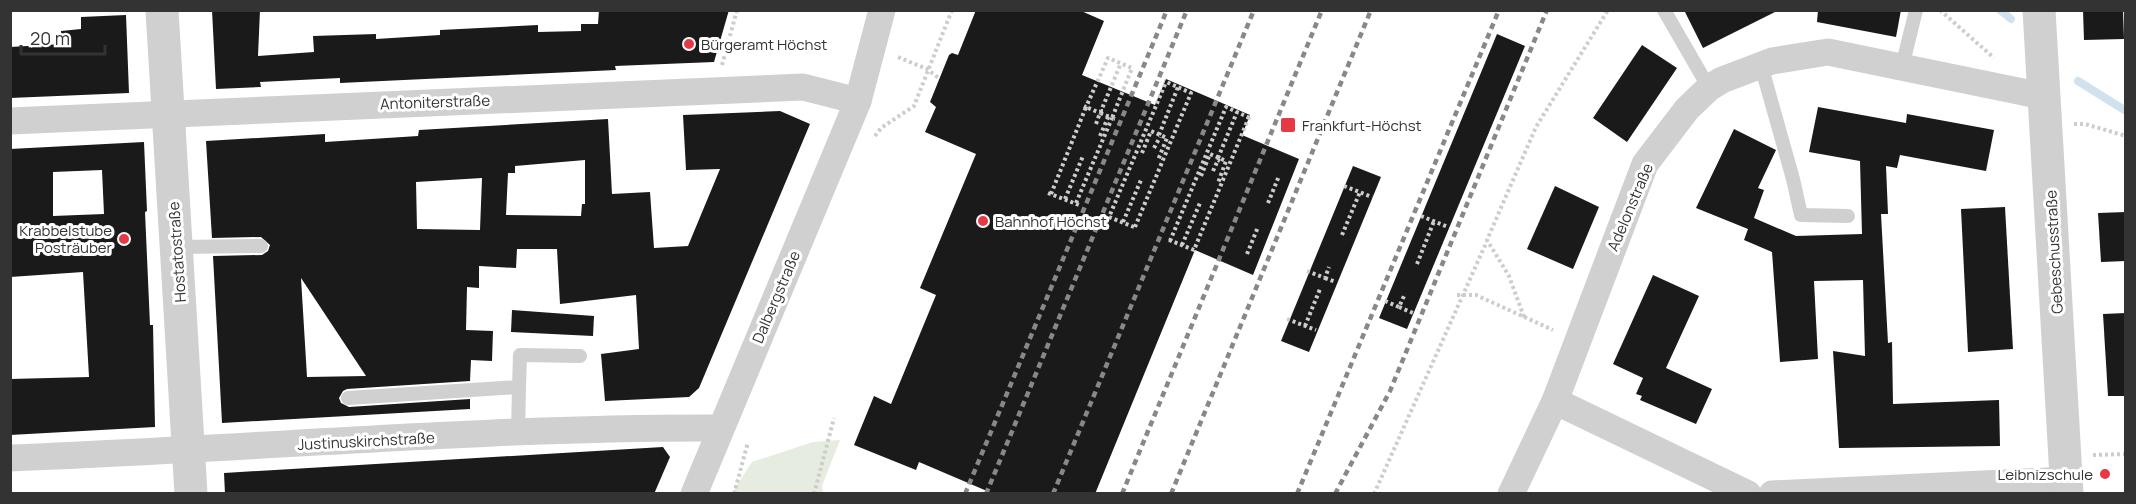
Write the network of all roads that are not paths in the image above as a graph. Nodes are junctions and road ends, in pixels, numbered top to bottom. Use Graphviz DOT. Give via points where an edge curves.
graph roads {
  1 [pos="162,10"];
  2 [pos="882,10"];
  3 [pos="1664,10"];
  4 [pos="1916,10"];
  5 [pos="2039,10"];
  6 [pos="1761,65"];
  7 [pos="1902,67"];
  8 [pos="1709,88"];
  9 [pos="858,101"];
  10 [pos="2045,110"];
  11 [pos="168,113"];
  12 [pos="10,121"];
  13 [pos="1848,216"];
  14 [pos="261,246"];
  15 [pos="176,247"];
  16 [pos="580,356"];
  17 [pos="519,387"];
  18 [pos="348,398"];
  19 [pos="1555,401"];
  20 [pos="721,428"];
  21 [pos="518,432"];
  22 [pos="190,451"];
  23 [pos="10,458"];
  24 [pos="1711,484"];
  25 [pos="2067,487"];
  26 [pos="191,494"];
  27 [pos="694,494"];
  28 [pos="1511,494"];
  29 [pos="1748,494"];
  30 [pos="1772,494"];
  1 -- 11 [label="street, Hostatostraße"];
  2 -- 9 [label="street, Dalbergstraße"];
  3 -- 8 [label="lane"];
  4 -- 7 [label="lane"];
  5 -- 10 [label="street, Gebeschusstraße"];
  6 -- 7 [label="street, Adelonstraße" via="1828,52"];
  6 -- 8 [label="street, Adelonstraße"];
  6 -- 13 [label="lane" via="1800,215"];
  7 -- 10 [label="street, Adelonstraße"];
  8 -- 19 [label="street, Adelonstraße" via="1645,164"];
  9 -- 11 [label="street, Antoniterstraße" via="803,87"];
  9 -- 20 [label="street, Dalbergstraße"];
  10 -- 25 [label="street, Gebeschusstraße"];
  11 -- 12 [label="street, Antoniterstraße"];
  11 -- 15 [label="street, Hostatostraße"];
  14 -- 15 [label="lane"];
  15 -- 22 [label="street, Hostatostraße"];
  16 -- 17 [label="lane" via="520,355"];
  17 -- 18 [label="lane"];
  17 -- 21 [label="lane"];
  19 -- 24 [label="street"];
  19 -- 28 [label="street, Adelonstraße"];
  20 -- 21 [label="street, Justinuskirchstraße"];
  20 -- 27 [label="street, Dalbergstraße"];
  21 -- 22 [label="street, Justinuskirchstraße"];
  22 -- 23 [label="street, Justinuskirchstraße"];
  22 -- 26 [label="street, Hostatostraße"];
  24 -- 29 [label="street"];
  25 -- 30 [label="street"];
}
